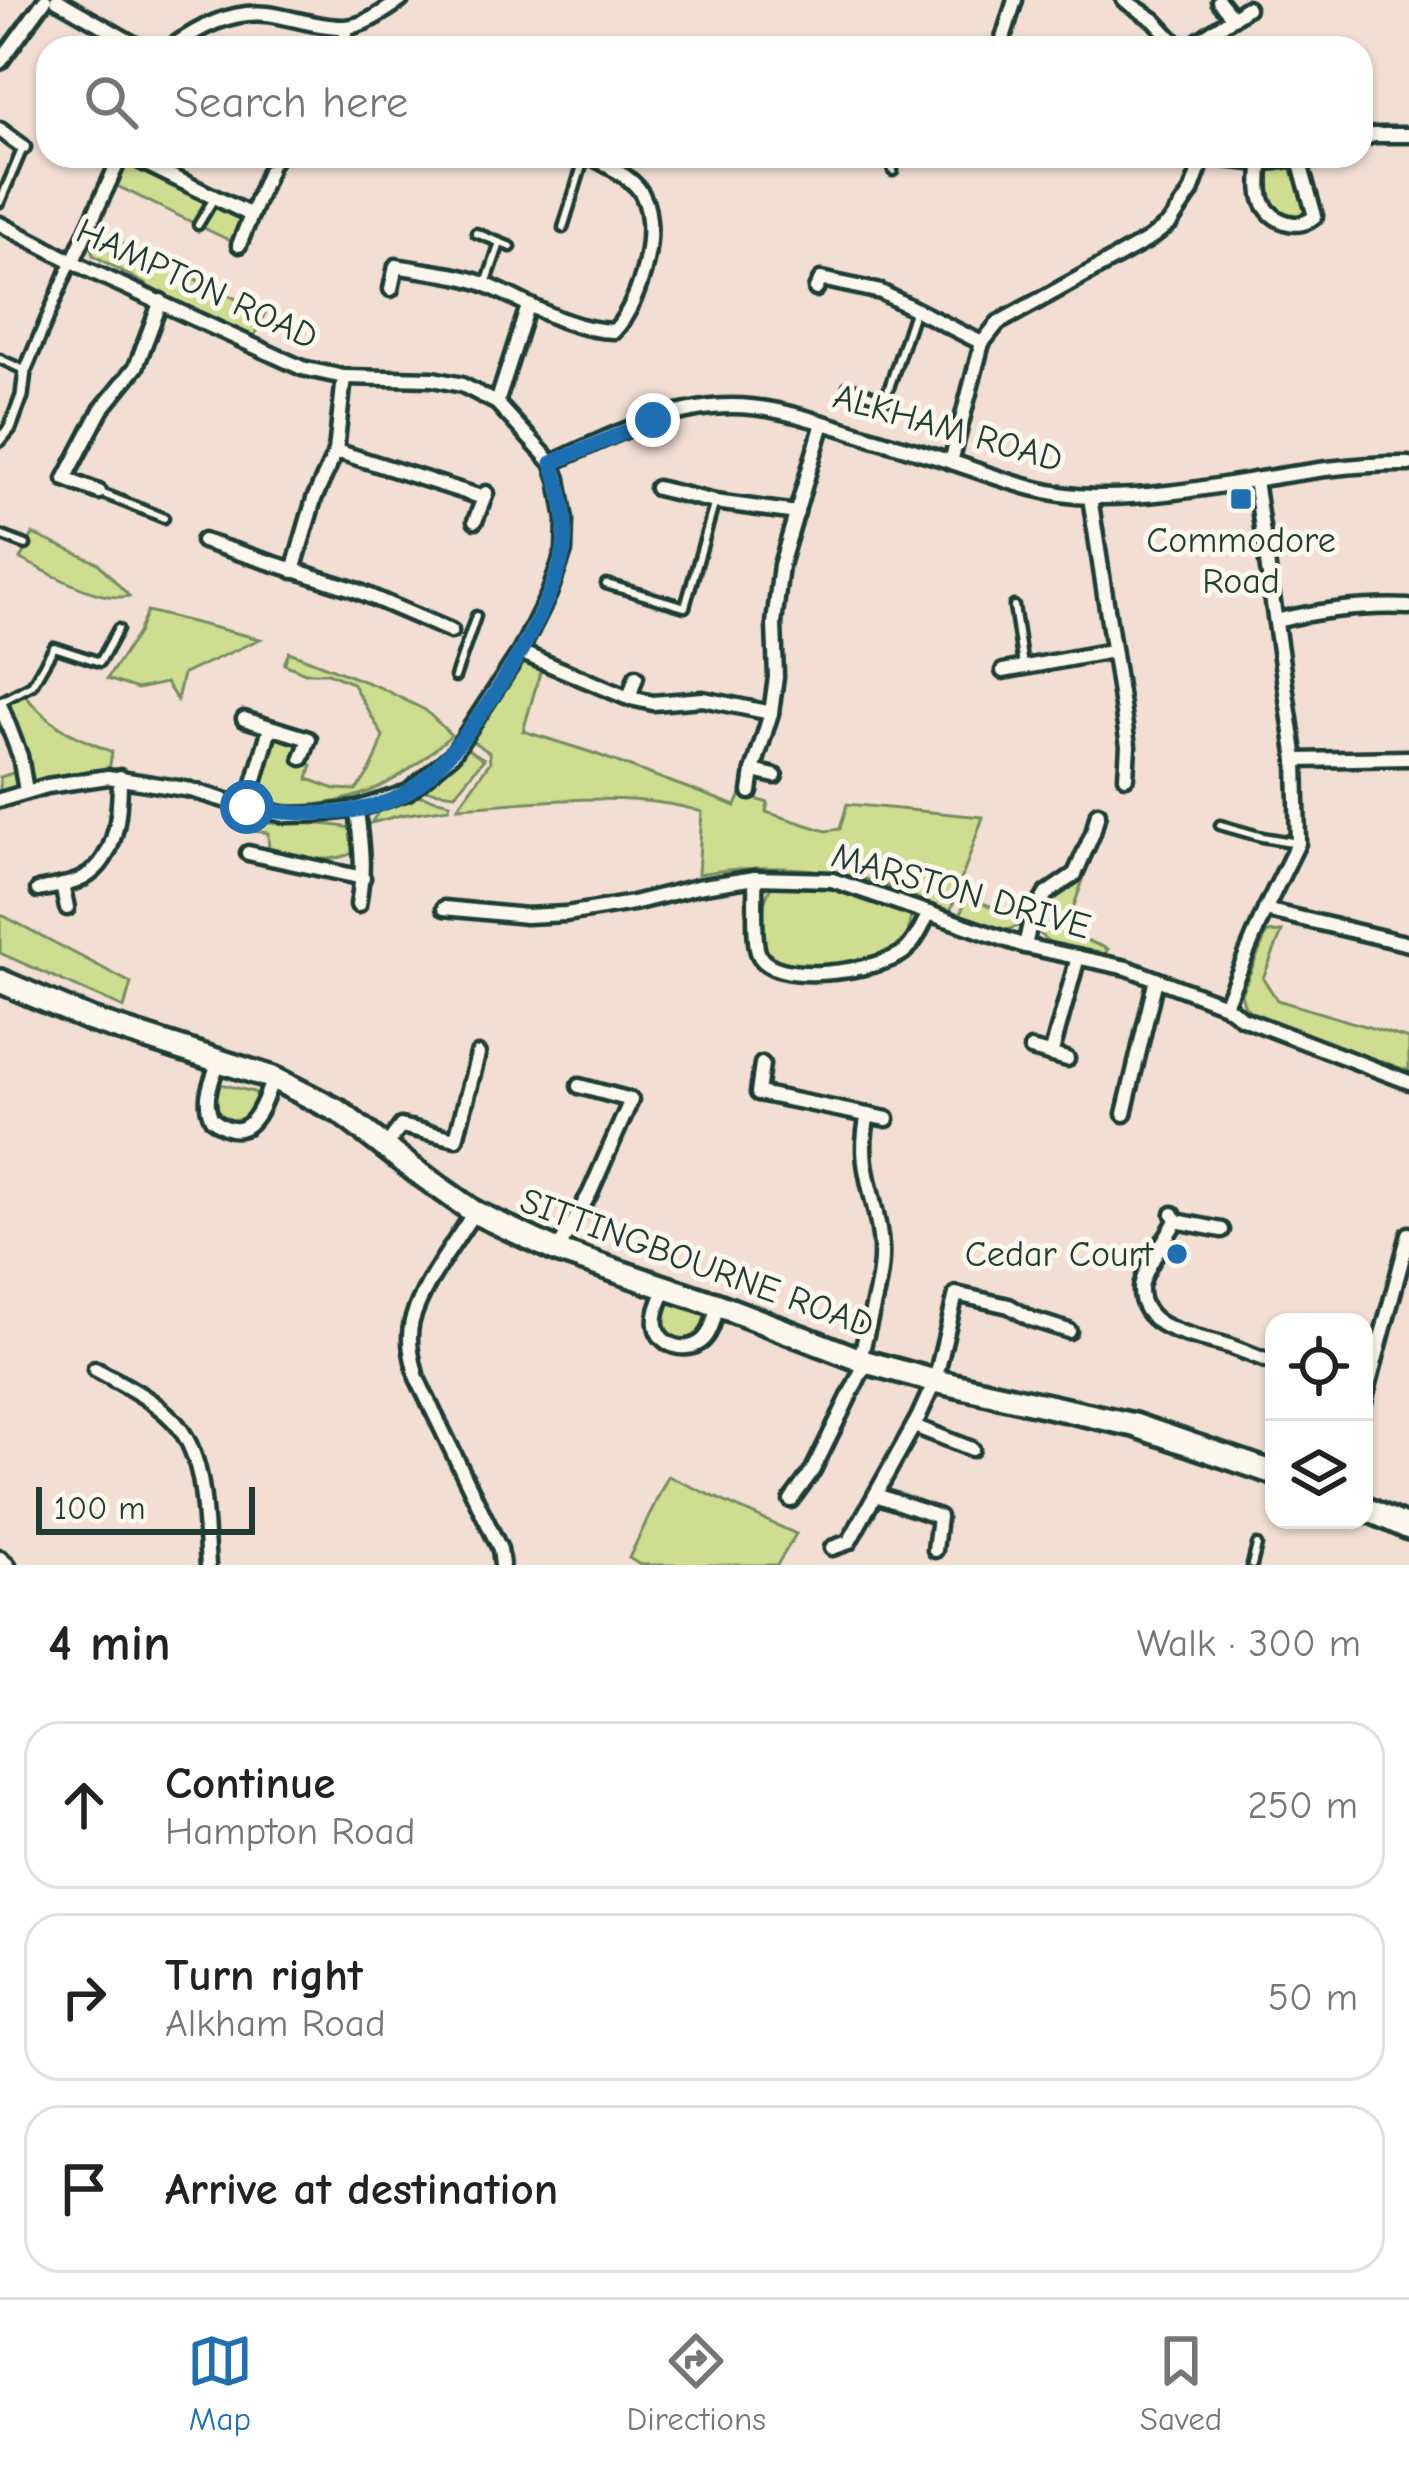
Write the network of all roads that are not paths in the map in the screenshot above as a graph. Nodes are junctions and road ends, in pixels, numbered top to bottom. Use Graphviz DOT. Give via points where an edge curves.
graph roads {
  1 [pos="45,0"];
  2 [pos="57,0"];
  3 [pos="401,0"];
  4 [pos="1015,0"];
  5 [pos="1124,0"];
  6 [pos="1219,1"];
  7 [pos="262,7"];
  8 [pos="1247,8"];
  9 [pos="1233,18"];
  10 [pos="346,28"];
  11 [pos="121,36"];
  12 [pos="187,36"];
  13 [pos="346,36"];
  14 [pos="1004,36"];
  15 [pos="1171,36"];
  16 [pos="1204,36"];
  17 [pos="0,62"];
  18 [pos="0,130"];
  19 [pos="1373,135"];
  20 [pos="1409,135"];
  21 [pos="23,146"];
  22 [pos="115,168"];
  23 [pos="155,168"];
  24 [pos="272,168"];
  25 [pos="583,168"];
  26 [pos="609,168"];
  27 [pos="893,168"];
  28 [pos="1200,168"];
  29 [pos="1262,168"];
  30 [pos="1308,168"];
  31 [pos="893,171"];
  32 [pos="269,172"];
  33 [pos="215,197"];
  34 [pos="0,202"];
  35 [pos="251,215"];
  36 [pos="0,224"];
  37 [pos="198,225"];
  38 [pos="563,228"];
  39 [pos="476,233"];
  40 [pos="500,243"];
  41 [pos="239,244"];
  42 [pos="512,248"];
  43 [pos="72,261"];
  44 [pos="486,284"];
  45 [pos="391,289"];
  46 [pos="816,289"];
  47 [pos="161,301"];
  48 [pos="528,306"];
  49 [pos="915,309"];
  50 [pos="982,343"];
  51 [pos="0,358"];
  52 [pos="26,371"];
  53 [pos="344,377"];
  54 [pos="848,386"];
  55 [pos="497,404"];
  56 [pos="823,423"];
  57 [pos="0,440"];
  58 [pos="336,452"];
  59 [pos="951,462"];
  60 [pos="552,463"];
  61 [pos="1409,464"];
  62 [pos="1255,480"];
  63 [pos="657,488"];
  64 [pos="99,492"];
  65 [pos="1090,497"];
  66 [pos="715,502"];
  67 [pos="797,513"];
  68 [pos="164,518"];
  69 [pos="475,521"];
  70 [pos="0,535"];
  71 [pos="203,541"];
  72 [pos="26,544"];
  73 [pos="293,571"];
  74 [pos="606,584"];
  75 [pos="438,605"];
  76 [pos="1014,606"];
  77 [pos="1409,607"];
  78 [pos="476,616"];
  79 [pos="1276,621"];
  80 [pos="430,623"];
  81 [pos="118,629"];
  82 [pos="451,632"];
  83 [pos="469,637"];
  84 [pos="1112,650"];
  85 [pos="520,652"];
  86 [pos="1023,666"];
  87 [pos="1003,671"];
  88 [pos="455,677"];
  89 [pos="636,677"];
  90 [pos="629,698"];
  91 [pos="0,703"];
  92 [pos="771,712"];
  93 [pos="244,719"];
  94 [pos="270,728"];
  95 [pos="1127,746"];
  96 [pos="1111,749"];
  97 [pos="302,758"];
  98 [pos="1409,758"];
  99 [pos="1296,760"];
  100 [pos="753,771"];
  101 [pos="775,776"];
  102 [pos="120,777"];
  103 [pos="1126,777"];
  104 [pos="26,791"];
  105 [pos="750,792"];
  106 [pos="0,800"];
  107 [pos="247,807"];
  108 [pos="357,809"];
  109 [pos="1098,813"];
  110 [pos="1220,825"];
  111 [pos="1298,842"];
  112 [pos="256,850"];
  113 [pos="363,878"];
  114 [pos="755,878"];
  115 [pos="62,885"];
  116 [pos="38,890"];
  117 [pos="358,905"];
  118 [pos="67,908"];
  119 [pos="444,908"];
  120 [pos="1265,910"];
  121 [pos="929,913"];
  122 [pos="1408,942"];
  123 [pos="1025,946"];
  124 [pos="1078,957"];
  125 [pos="1156,979"];
  126 [pos="0,981"];
  127 [pos="1225,1005"];
  128 [pos="1031,1049"];
  129 [pos="478,1054"];
  130 [pos="1051,1055"];
  131 [pos="1067,1059"];
  132 [pos="218,1061"];
  133 [pos="762,1064"];
  134 [pos="273,1078"];
  135 [pos="1409,1082"];
  136 [pos="579,1086"];
  137 [pos="868,1114"];
  138 [pos="1124,1114"];
  139 [pos="887,1118"];
  140 [pos="385,1147"];
  141 [pos="474,1213"];
  142 [pos="1222,1230"];
  143 [pos="1409,1234"];
  144 [pos="557,1251"];
  145 [pos="666,1287"];
  146 [pos="718,1305"];
  147 [pos="1070,1331"];
  148 [pos="1265,1360"];
  149 [pos="863,1361"];
  150 [pos="1373,1366"];
  151 [pos="95,1369"];
  152 [pos="935,1381"];
  153 [pos="914,1426"];
  154 [pos="972,1449"];
  155 [pos="1265,1470"];
  156 [pos="876,1496"];
  157 [pos="791,1500"];
  158 [pos="1373,1512"];
  159 [pos="1409,1528"];
  160 [pos="1257,1545"];
  161 [pos="832,1548"];
  162 [pos="935,1550"];
  163 [pos="0,1558"];
  164 [pos="8,1565"];
  165 [pos="208,1565"];
  166 [pos="502,1565"];
  167 [pos="1252,1565"];
  1 -- 17 [label="street"];
  2 -- 11 [label="street"];
  3 -- 10 [label="street"];
  4 -- 14 [label="street"];
  5 -- 15 [label="street"];
  6 -- 9 [label="street"];
  7 -- 10 [label="street"];
  7 -- 12 [label="street"];
  8 -- 9 [label="street"];
  9 -- 16 [label="street"];
  10 -- 13 [label="street"];
  18 -- 21 [label="street"];
  19 -- 20 [label="street"];
  21 -- 34 [label="lane"];
  22 -- 43 [label="street"];
  23 -- 33 [label="street"];
  24 -- 32 [label="lane"];
  25 -- 38 [label="lane"];
  26 -- 48 [label="street" via="639,189 648,208 650,233 626,318 614,331 593,331"];
  27 -- 31 [label="lane"];
  28 -- 50 [label="street" via="1170,223 1148,241 998,322"];
  29 -- 30 [label="street" via="1267,209 1298,225 1316,216"];
  32 -- 35 [label="street"];
  33 -- 35 [label="street"];
  33 -- 37 [label="lane"];
  35 -- 41 [label="street"];
  36 -- 43 [label="street, HAMPTON ROAD"];
  39 -- 40 [label="lane"];
  40 -- 42 [label="lane"];
  40 -- 44 [label="lane"];
  43 -- 47 [label="street, HAMPTON ROAD"];
  43 -- 52 [label="street"];
  44 -- 45 [label="street" via="396,266"];
  44 -- 48 [label="street"];
  46 -- 49 [label="street" via="821,279"];
  47 -- 53 [label="street, HAMPTON ROAD" via="267,353"];
  47 -- 64 [label="street" via="136,367 101,410 65,479"];
  48 -- 55 [label="street"];
  49 -- 50 [label="street"];
  49 -- 54 [label="lane" via="885,400"];
  50 -- 59 [label="street"];
  51 -- 52 [label="lane"];
  52 -- 57 [label="street"];
  53 -- 55 [label="street, HAMPTON ROAD" via="433,379"];
  53 -- 58 [label="street"];
  55 -- 60 [label="street, HAMPTON ROAD"];
  56 -- 59 [label="street, ALKHAM ROAD"];
  56 -- 60 [label="street, ALKHAM ROAD" via="755,407 692,410"];
  56 -- 67 [label="street"];
  58 -- 69 [label="street" via="485,495"];
  58 -- 73 [label="street"];
  59 -- 65 [label="street, ALKHAM ROAD" via="1027,489"];
  60 -- 85 [label="street" via="564,550"];
  61 -- 62 [label="street, ALKHAM ROAD"];
  62 -- 65 [label="street, ALKHAM ROAD"];
  62 -- 79 [label="street"];
  63 -- 66 [label="street"];
  64 -- 68 [label="lane"];
  65 -- 84 [label="street"];
  66 -- 67 [label="street"];
  66 -- 74 [label="lane" via="689,608"];
  67 -- 92 [label="street" via="773,625"];
  70 -- 72 [label="lane"];
  71 -- 73 [label="street"];
  73 -- 80 [label="street"];
  75 -- 80 [label="street"];
  76 -- 86 [label="lane"];
  77 -- 79 [label="street" via="1320,610"];
  78 -- 83 [label="lane"];
  79 -- 99 [label="street"];
  80 -- 82 [label="street"];
  81 -- 91 [label="lane" via="100,662 54,647 32,685"];
  82 -- 83 [label="lane"];
  83 -- 88 [label="lane"];
  84 -- 86 [label="street"];
  84 -- 95 [label="street"];
  85 -- 90 [label="street"];
  85 -- 108 [label="street" via="453,754 408,792"];
  86 -- 87 [label="street"];
  89 -- 90 [label="street"];
  90 -- 92 [label="street" via="703,699"];
  91 -- 104 [label="street"];
  92 -- 100 [label="street"];
  93 -- 94 [label="street"];
  94 -- 97 [label="street" via="309,739"];
  94 -- 107 [label="street"];
  95 -- 96 [label="street"];
  95 -- 103 [label="street"];
  98 -- 99 [label="street"];
  99 -- 111 [label="street"];
  100 -- 101 [label="street"];
  100 -- 105 [label="street"];
  102 -- 104 [label="street"];
  102 -- 107 [label="street"];
  102 -- 115 [label="street" via="109,850 90,873"];
  104 -- 106 [label="street"];
  107 -- 108 [label="street" via="286,814"];
  108 -- 113 [label="street"];
  109 -- 123 [label="street" via="1100,834 1075,874 1046,894"];
  110 -- 111 [label="lane"];
  111 -- 120 [label="street"];
  112 -- 113 [label="street"];
  113 -- 117 [label="street"];
  114 -- 119 [label="street, MARSTON DRIVE" via="566,914 475,919"];
  114 -- 121 [label="street, MARSTON DRIVE" via="832,880"];
  114 -- 121 [label="street" via="758,954 793,974 885,962 905,952"];
  115 -- 116 [label="street"];
  115 -- 118 [label="street"];
  120 -- 122 [label="street"];
  120 -- 127 [label="street"];
  121 -- 123 [label="street, MARSTON DRIVE"];
  123 -- 124 [label="street, MARSTON DRIVE"];
  124 -- 125 [label="street, MARSTON DRIVE"];
  124 -- 130 [label="street"];
  125 -- 127 [label="street, MARSTON DRIVE"];
  125 -- 138 [label="street"];
  126 -- 132 [label="highway, SITTINGBOURNE ROAD"];
  127 -- 135 [label="street, MARSTON DRIVE"];
  128 -- 130 [label="street"];
  129 -- 140 [label="street" via="456,1139 401,1126"];
  130 -- 131 [label="street"];
  132 -- 134 [label="highway, SITTINGBOURNE ROAD"];
  132 -- 134 [label="street" via="206,1105 231,1130 250,1124"];
  133 -- 137 [label="street" via="758,1093"];
  134 -- 140 [label="highway, SITTINGBOURNE ROAD" via="340,1112"];
  136 -- 144 [label="street" via="631,1100"];
  137 -- 139 [label="street"];
  137 -- 149 [label="street" via="863,1165 881,1255"];
  140 -- 141 [label="highway, SITTINGBOURNE ROAD"];
  141 -- 144 [label="highway, SITTINGBOURNE ROAD"];
  141 -- 166 [label="street" via="424,1294 410,1352"];
  142 -- 148 [label="street" via="1174,1217 1140,1284 1142,1300 1169,1329"];
  143 -- 150 [label="street"];
  144 -- 145 [label="highway, SITTINGBOURNE ROAD"];
  145 -- 146 [label="highway, SITTINGBOURNE ROAD"];
  145 -- 146 [label="street" via="655,1322 677,1347 706,1338"];
  146 -- 149 [label="highway, SITTINGBOURNE ROAD"];
  147 -- 152 [label="street" via="956,1294"];
  149 -- 152 [label="highway, SITTINGBOURNE ROAD"];
  149 -- 157 [label="street"];
  151 -- 165 [label="street" via="176,1423 195,1457"];
  152 -- 153 [label="street"];
  152 -- 155 [label="highway, SITTINGBOURNE ROAD" via="1134,1424"];
  153 -- 154 [label="street"];
  153 -- 156 [label="street"];
  156 -- 161 [label="street" via="849,1542"];
  156 -- 162 [label="street" via="939,1517"];
  158 -- 159 [label="highway"];
  160 -- 167 [label="lane"];
  163 -- 164 [label="street"];
}
